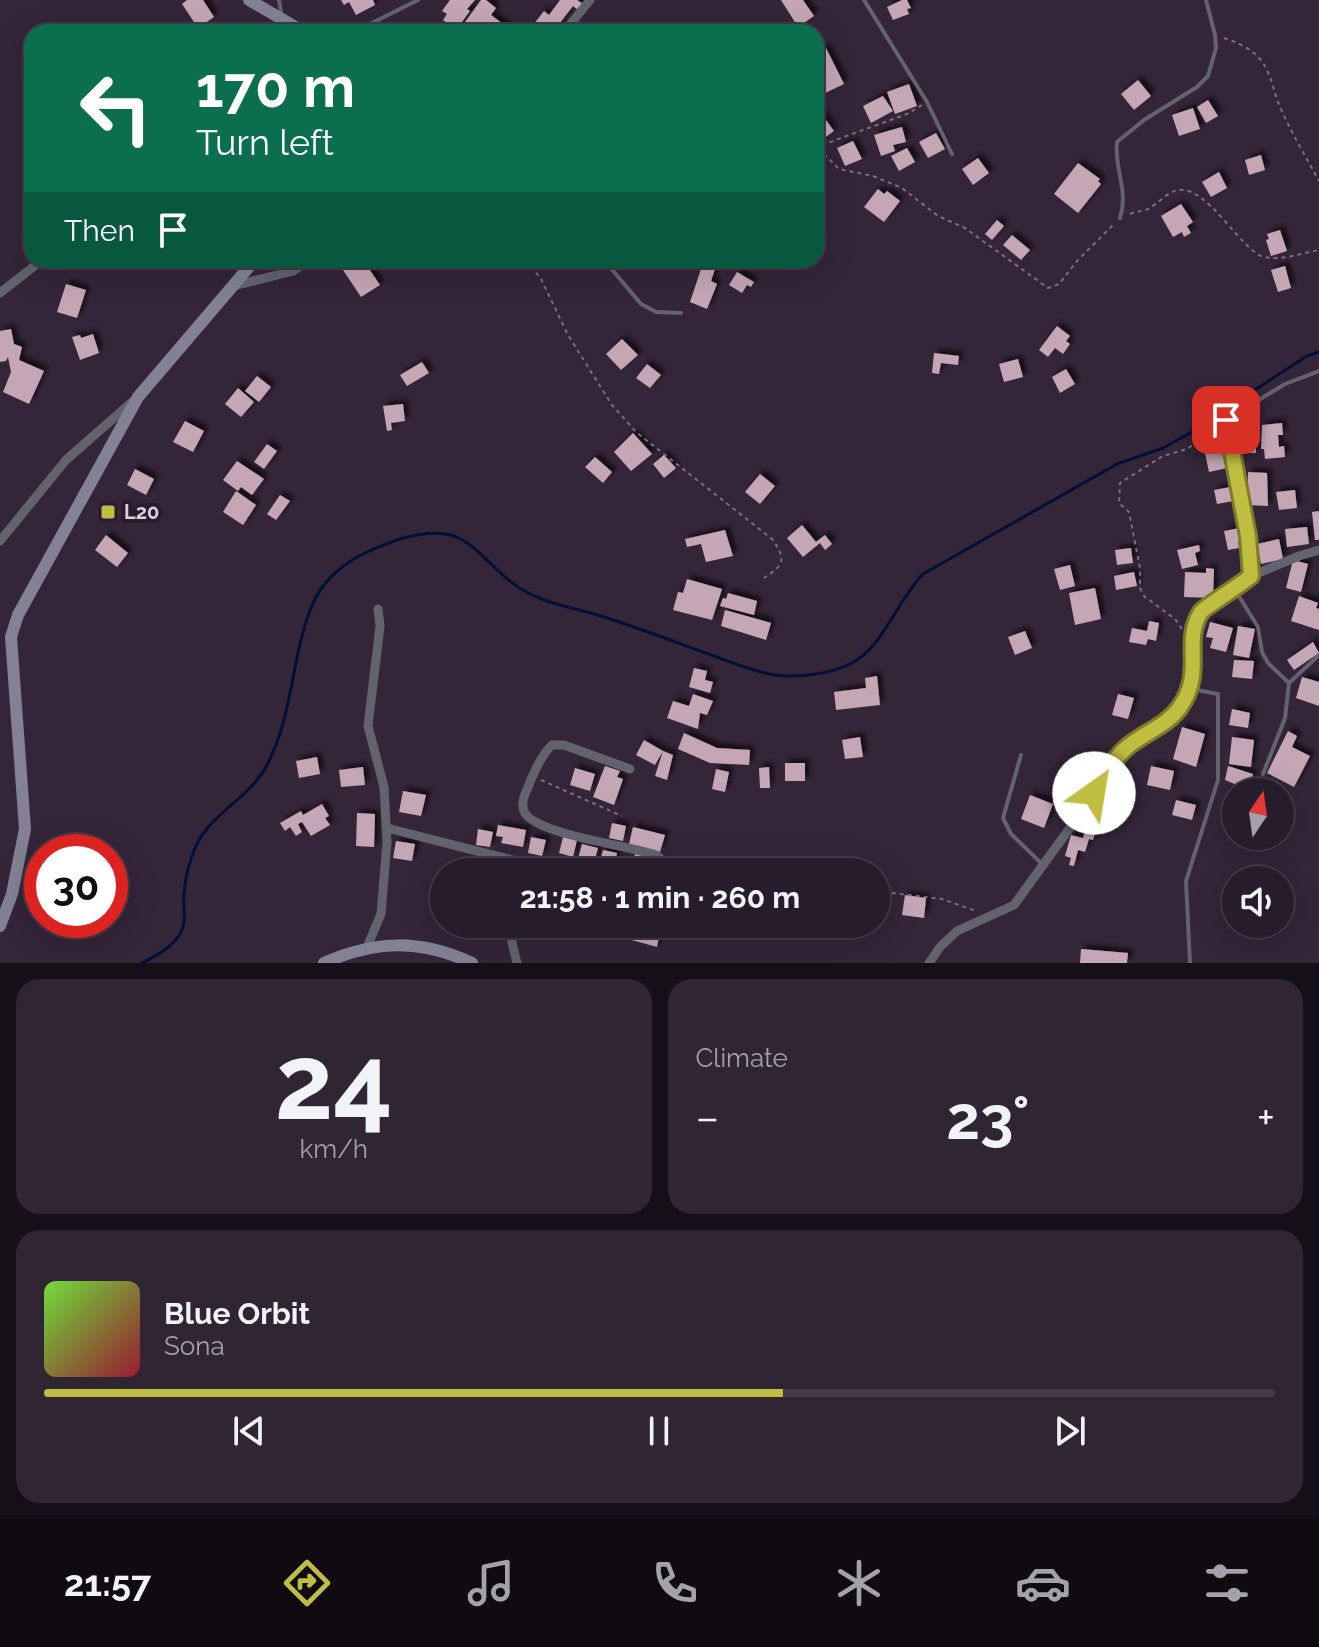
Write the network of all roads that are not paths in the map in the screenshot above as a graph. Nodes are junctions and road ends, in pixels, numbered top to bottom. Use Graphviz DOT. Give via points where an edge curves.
graph roads {
  1 [pos="249,0"];
  2 [pos="279,0"];
  3 [pos="418,0"];
  4 [pos="590,0"];
  5 [pos="864,0"];
  6 [pos="1206,0"];
  7 [pos="283,19"];
  8 [pos="290,24"];
  9 [pos="370,24"];
  10 [pos="570,24"];
  11 [pos="952,154"];
  12 [pos="1120,218"];
  13 [pos="32,268"];
  14 [pos="248,268"];
  15 [pos="297,268"];
  16 [pos="611,268"];
  17 [pos="233,286"];
  18 [pos="0,293"];
  19 [pos="681,313"];
  20 [pos="1319,371"];
  21 [pos="138,397"];
  22 [pos="0,541"];
  23 [pos="1319,550"];
  24 [pos="1251,576"];
  25 [pos="1235,590"];
  26 [pos="378,609"];
  27 [pos="1319,655"];
  28 [pos="1289,683"];
  29 [pos="1191,689"];
  30 [pos="1021,755"];
  31 [pos="630,769"];
  32 [pos="1263,774"];
  33 [pos="387,828"];
  34 [pos="504,858"];
  35 [pos="660,858"];
  36 [pos="1043,865"];
  37 [pos="0,926"];
  38 [pos="512,938"];
  39 [pos="367,947"];
  40 [pos="324,963"];
  41 [pos="472,963"];
  42 [pos="517,963"];
  43 [pos="929,963"];
  44 [pos="1190,963"];
  1 -- 7 [label="street"];
  2 -- 7 [label="lane"];
  3 -- 9 [label="lane"];
  4 -- 10 [label="street"];
  5 -- 11 [label="lane" via="927,102"];
  6 -- 12 [label="lane" via="1215,35 1213,65 1204,82 1117,142 1115,159 1125,193"];
  7 -- 8 [label="street"];
  13 -- 18 [label="street"];
  14 -- 17 [label="street"];
  15 -- 17 [label="street"];
  16 -- 19 [label="lane" via="641,304 656,312"];
  17 -- 21 [label="street"];
  20 -- 24 [label="lane" via="1285,384 1226,420"];
  21 -- 22 [label="street" via="66,460"];
  21 -- 37 [label="street" via="18,615 11,637 25,829"];
  23 -- 24 [label="street"];
  24 -- 25 [label="street"];
  25 -- 28 [label="lane" via="1258,627 1268,663"];
  25 -- 29 [label="street" via="1202,611 1193,643"];
  26 -- 33 [label="street" via="368,726 382,779"];
  27 -- 28 [label="lane"];
  28 -- 32 [label="lane" via="1285,718"];
  29 -- 36 [label="street" via="1173,716 1115,760"];
  29 -- 44 [label="lane" via="1218,694 1220,766 1216,794 1188,867"];
  30 -- 36 [label="lane" via="1003,818 1011,834"];
  31 -- 35 [label="street" via="557,744 547,749 533,777 523,801 525,813 530,820"];
  33 -- 34 [label="street"];
  33 -- 39 [label="street" via="381,914"];
  36 -- 43 [label="street" via="1014,905 969,923 948,938"];
  38 -- 42 [label="street"];
  39 -- 40 [label="street"];
  39 -- 41 [label="street" via="406,945"];
}
